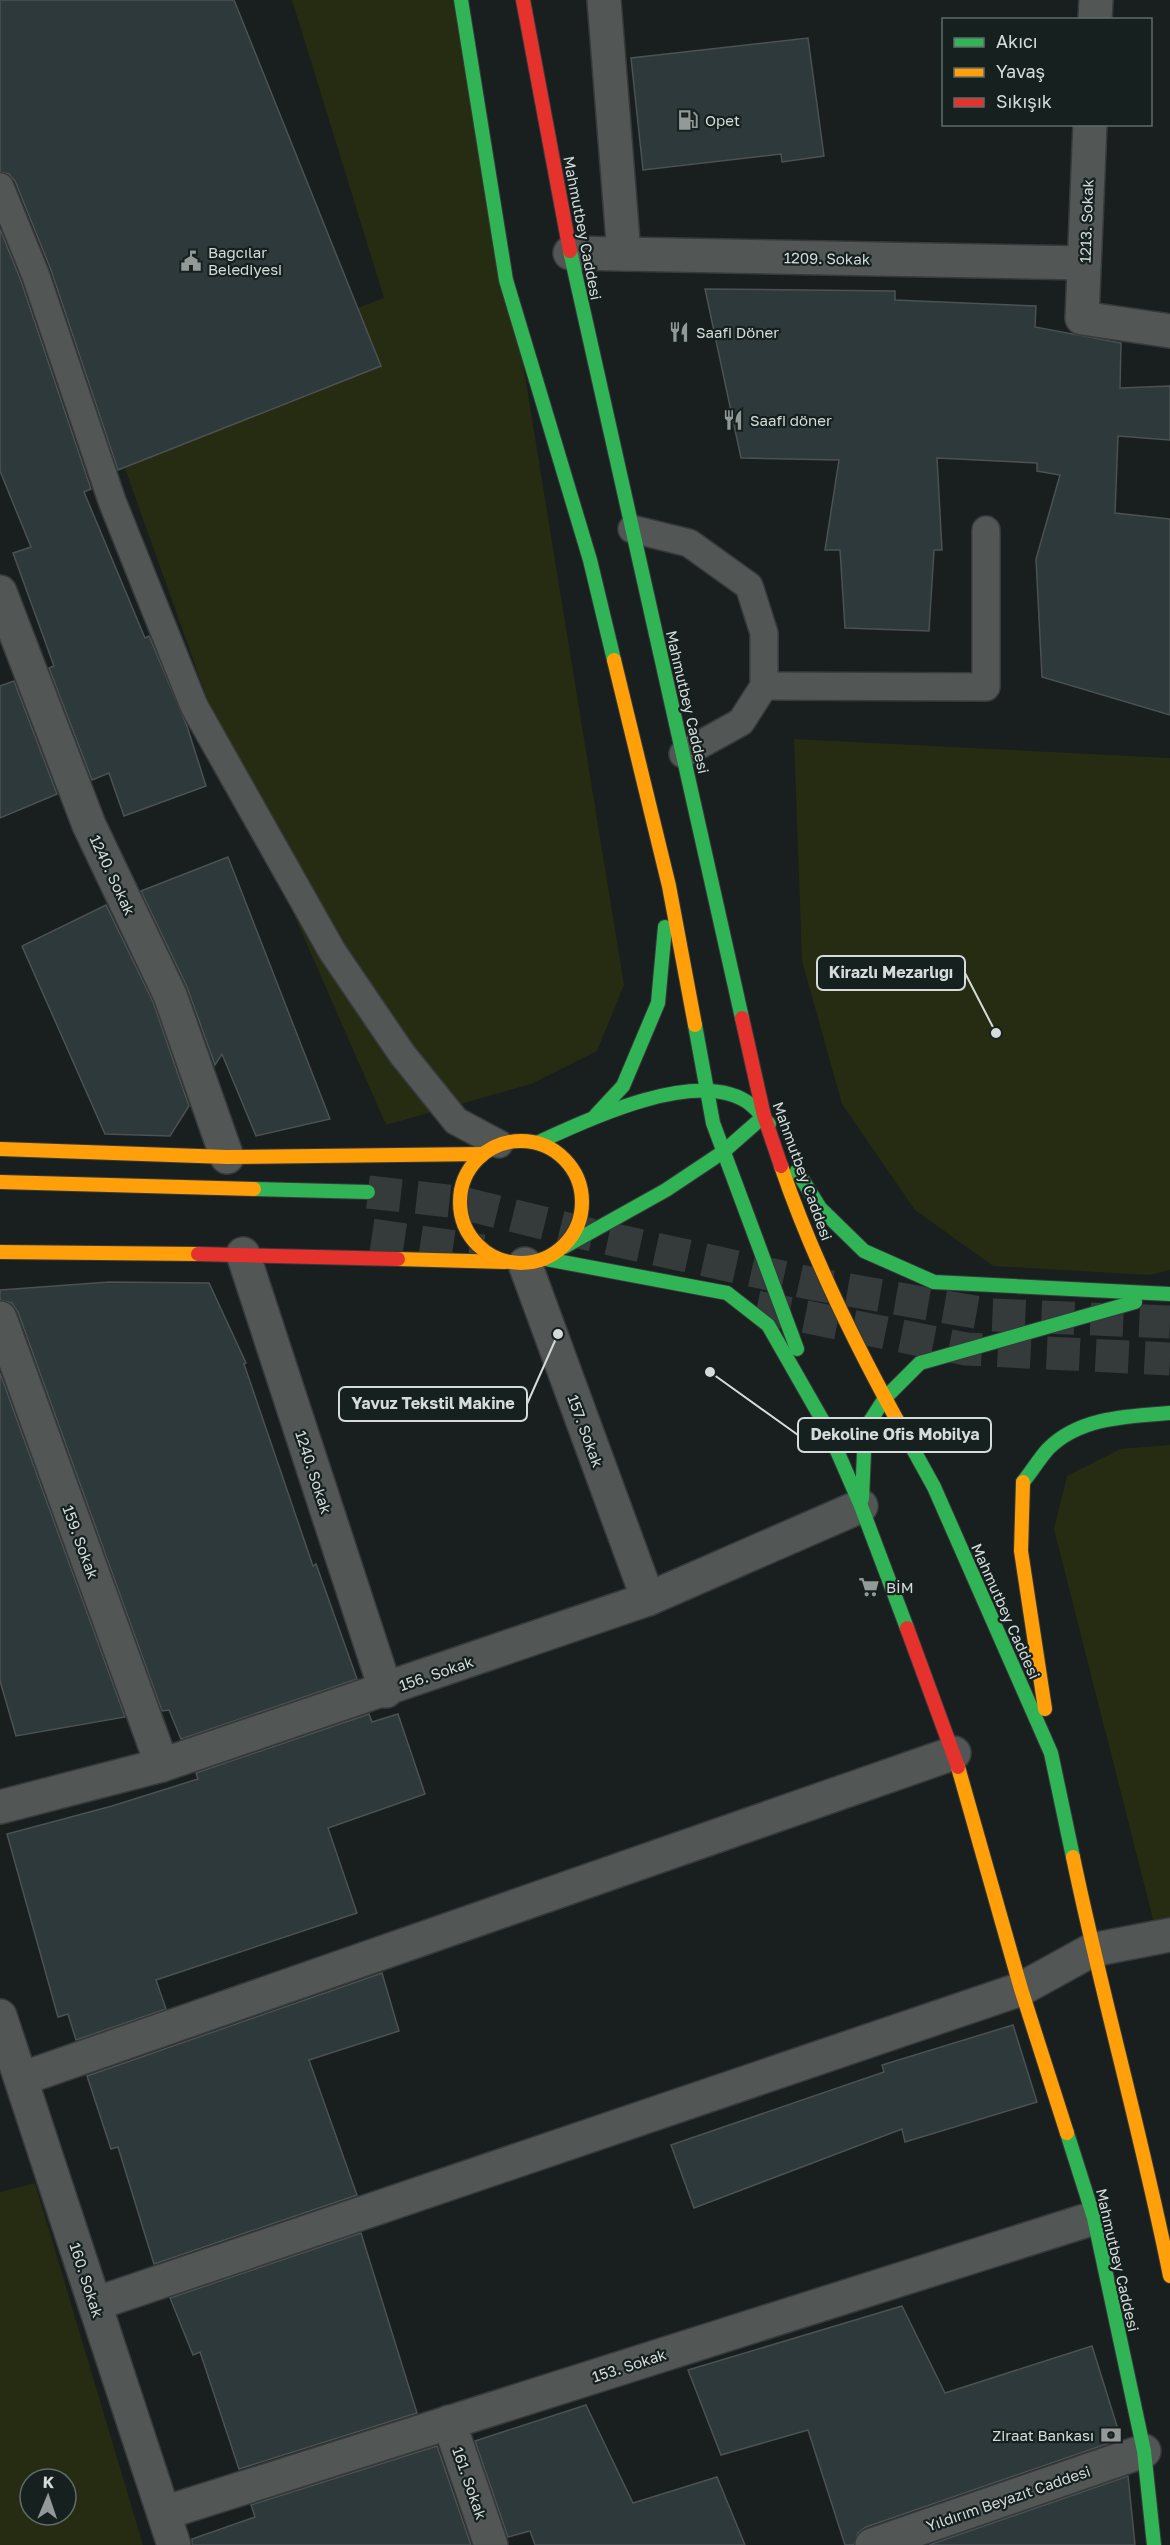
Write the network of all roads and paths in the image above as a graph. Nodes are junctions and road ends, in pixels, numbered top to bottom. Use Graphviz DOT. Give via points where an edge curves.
graph roads {
  1 [pos="461,0"];
  2 [pos="523,0"];
  3 [pos="604,0"];
  4 [pos="1096,0"];
  5 [pos="1095,18"];
  6 [pos="1090,126"];
  7 [pos="0,187"];
  8 [pos="570,253"];
  9 [pos="624,254"];
  10 [pos="1084,263"];
  11 [pos="1170,331"];
  12 [pos="632,529"];
  13 [pos="986,530"];
  14 [pos="0,592"];
  15 [pos="764,686"];
  16 [pos="682,754"];
  17 [pos="669,886"];
  18 [pos="707,1091"];
  19 [pos="595,1115"];
  20 [pos="764,1116"];
  21 [pos="539,1142"];
  22 [pos="0,1149"];
  23 [pos="490,1149"];
  24 [pos="723,1152"];
  25 [pos="227,1157"];
  26 [pos="0,1182"];
  27 [pos="368,1192"];
  28 [pos="564,1247"];
  29 [pos="0,1252"];
  30 [pos="243,1254"];
  31 [pos="525,1261"];
  32 [pos="1165,1294"];
  33 [pos="0,1318"];
  34 [pos="885,1398"];
  35 [pos="1170,1413"];
  36 [pos="828,1430"];
  37 [pos="861,1506"];
  38 [pos="648,1599"];
  39 [pos="386,1691"];
  40 [pos="954,1753"];
  41 [pos="1051,1753"];
  42 [pos="162,1766"];
  43 [pos="0,1807"];
  44 [pos="1170,1935"];
  45 [pos="1092,1950"];
  46 [pos="1021,1989"];
  47 [pos="0,2016"];
  48 [pos="21,2079"];
  49 [pos="1164,2213"];
  50 [pos="1094,2218"];
  51 [pos="1170,2276"];
  52 [pos="95,2304"];
  53 [pos="449,2422"];
  54 [pos="1144,2451"];
  55 [pos="164,2513"];
  56 [pos="174,2545"];
  57 [pos="491,2545"];
  58 [pos="872,2545"];
  59 [pos="1154,2545"];
  1 -- 17 [label="main road" via="506,280 590,560"];
  2 -- 8 [label="main road, Mahmutbey Caddesi"];
  3 -- 9 [label="street"];
  4 -- 5 [label="street"];
  6 -- 10 [label="street, 1213. Sokak"];
  7 -- 23 [label="lane" via="36,276 112,501 194,706 332,951 402,1054 456,1120"];
  8 -- 9 [label="street, 1209. Sokak"];
  8 -- 12 [label="main road, Mahmutbey Caddesi"];
  9 -- 10 [label="street, 1209. Sokak"];
  10 -- 11 [label="street, 1213. Sokak" via="1082,318"];
  12 -- 15 [label="lane" via="689,543 749,586 764,633"];
  12 -- 16 [label="main road, Mahmutbey Caddesi"];
  13 -- 15 [label="lane" via="986,687"];
  14 -- 25 [label="street, 1240. Sokak" via="89,825 170,994"];
  15 -- 16 [label="lane" via="741,722"];
  16 -- 20 [label="main road, Mahmutbey Caddesi"];
  17 -- 18 [label="main road"];
  17 -- 19 [label="main road" via="658,1003 623,1086"];
  18 -- 19 [label="main road" via="662,1095"];
  18 -- 20 [label="main road" via="735,1096"];
  18 -- 24 [label="main road"];
  19 -- 21 [label="main road"];
  20 -- 24 [label="main road"];
  20 -- 32 [label="main road" via="820,1208 864,1251 934,1282"];
  20 -- 34 [label="main road, Mahmutbey Caddesi" via="798,1215 860,1353"];
  21 -- 23 [label="main road" via="518,1140"];
  21 -- 28 [label="main road" via="573,1168 582,1188 583,1209 576,1230"];
  22 -- 25 [label="main road"];
  23 -- 25 [label="main road"];
  23 -- 31 [label="main road" via="469,1168 461,1186 463,1224 473,1241 488,1254"];
  24 -- 28 [label="main road" via="666,1190"];
  24 -- 36 [label="main road"];
  26 -- 27 [label="main road"];
  28 -- 31 [label="main road"];
  29 -- 30 [label="main road"];
  30 -- 31 [label="main road"];
  30 -- 39 [label="street, 1240. Sokak"];
  31 -- 36 [label="main road" via="727,1293 768,1325"];
  31 -- 38 [label="street, 157. Sokak"];
  32 -- 34 [label="main road" via="920,1363"];
  33 -- 42 [label="street, 159. Sokak"];
  34 -- 37 [label="main road" via="865,1429"];
  34 -- 41 [label="main road, Mahmutbey Caddesi" via="934,1487"];
  35 -- 41 [label="main road" via="1079,1426 1049,1448 1023,1482 1021,1551"];
  36 -- 37 [label="main road, Mahmutbey Caddesi"];
  37 -- 38 [label="street, 156. Sokak"];
  37 -- 40 [label="main road, Mahmutbey Caddesi"];
  38 -- 39 [label="street, 156. Sokak"];
  39 -- 42 [label="street, 156. Sokak"];
  40 -- 46 [label="main road, Mahmutbey Caddesi"];
  40 -- 48 [label="street"];
  41 -- 45 [label="main road, Mahmutbey Caddesi"];
  42 -- 43 [label="street, 156. Sokak"];
  44 -- 45 [label="street"];
  45 -- 46 [label="street"];
  45 -- 49 [label="main road, Mahmutbey Caddesi"];
  46 -- 50 [label="main road, Mahmutbey Caddesi"];
  46 -- 52 [label="street"];
  47 -- 48 [label="street, 160. Sokak"];
  48 -- 52 [label="street, 160. Sokak"];
  49 -- 51 [label="main road, Mahmutbey Caddesi"];
  50 -- 53 [label="street, 153. Sokak"];
  50 -- 54 [label="main road, Mahmutbey Caddesi"];
  52 -- 55 [label="street, 160. Sokak"];
  53 -- 55 [label="street, 153. Sokak"];
  53 -- 57 [label="street, 161. Sokak"];
  54 -- 58 [label="street, Yıldırım Beyazıt Caddesi"];
  54 -- 59 [label="main road, Mahmutbey Caddesi"];
  55 -- 56 [label="street, 160. Sokak"];
}
